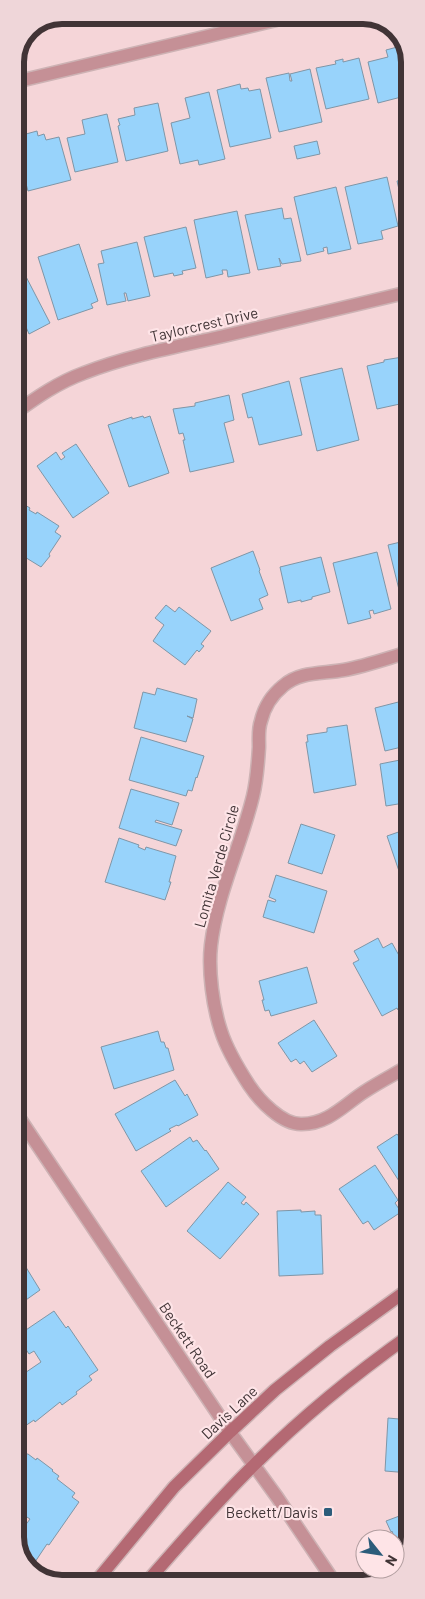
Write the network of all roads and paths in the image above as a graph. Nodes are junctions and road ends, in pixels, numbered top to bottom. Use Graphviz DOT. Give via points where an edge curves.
graph roads {
  1 [pos="259,24"];
  2 [pos="24,80"];
  3 [pos="401,294"];
  4 [pos="24,406"];
  5 [pos="401,654"];
  6 [pos="401,1070"];
  7 [pos="24,1125"];
  8 [pos="401,1295"];
  9 [pos="401,1343"];
  10 [pos="230,1432"];
  11 [pos="254,1465"];
  12 [pos="101,1575"];
  13 [pos="154,1575"];
  14 [pos="330,1575"];
  1 -- 2 [label="street"];
  3 -- 4 [label="street, Taylorcrest Drive" via="106,365 60,384"];
  5 -- 6 [label="street, Lomita Verde Circle" via="292,679 267,705 260,722 254,793 219,906 210,959 217,1016 230,1052 256,1096 290,1122 308,1124 328,1118"];
  7 -- 10 [label="street, Beckett Road"];
  8 -- 10 [label="main road, Davis Lane" via="275,1390"];
  9 -- 11 [label="main road" via="313,1410"];
  10 -- 11 [label="street, Beckett Road"];
  10 -- 12 [label="main road, Davis Lane" via="174,1487"];
  11 -- 13 [label="main road"];
  11 -- 14 [label="street, Beckett Road"];
}
